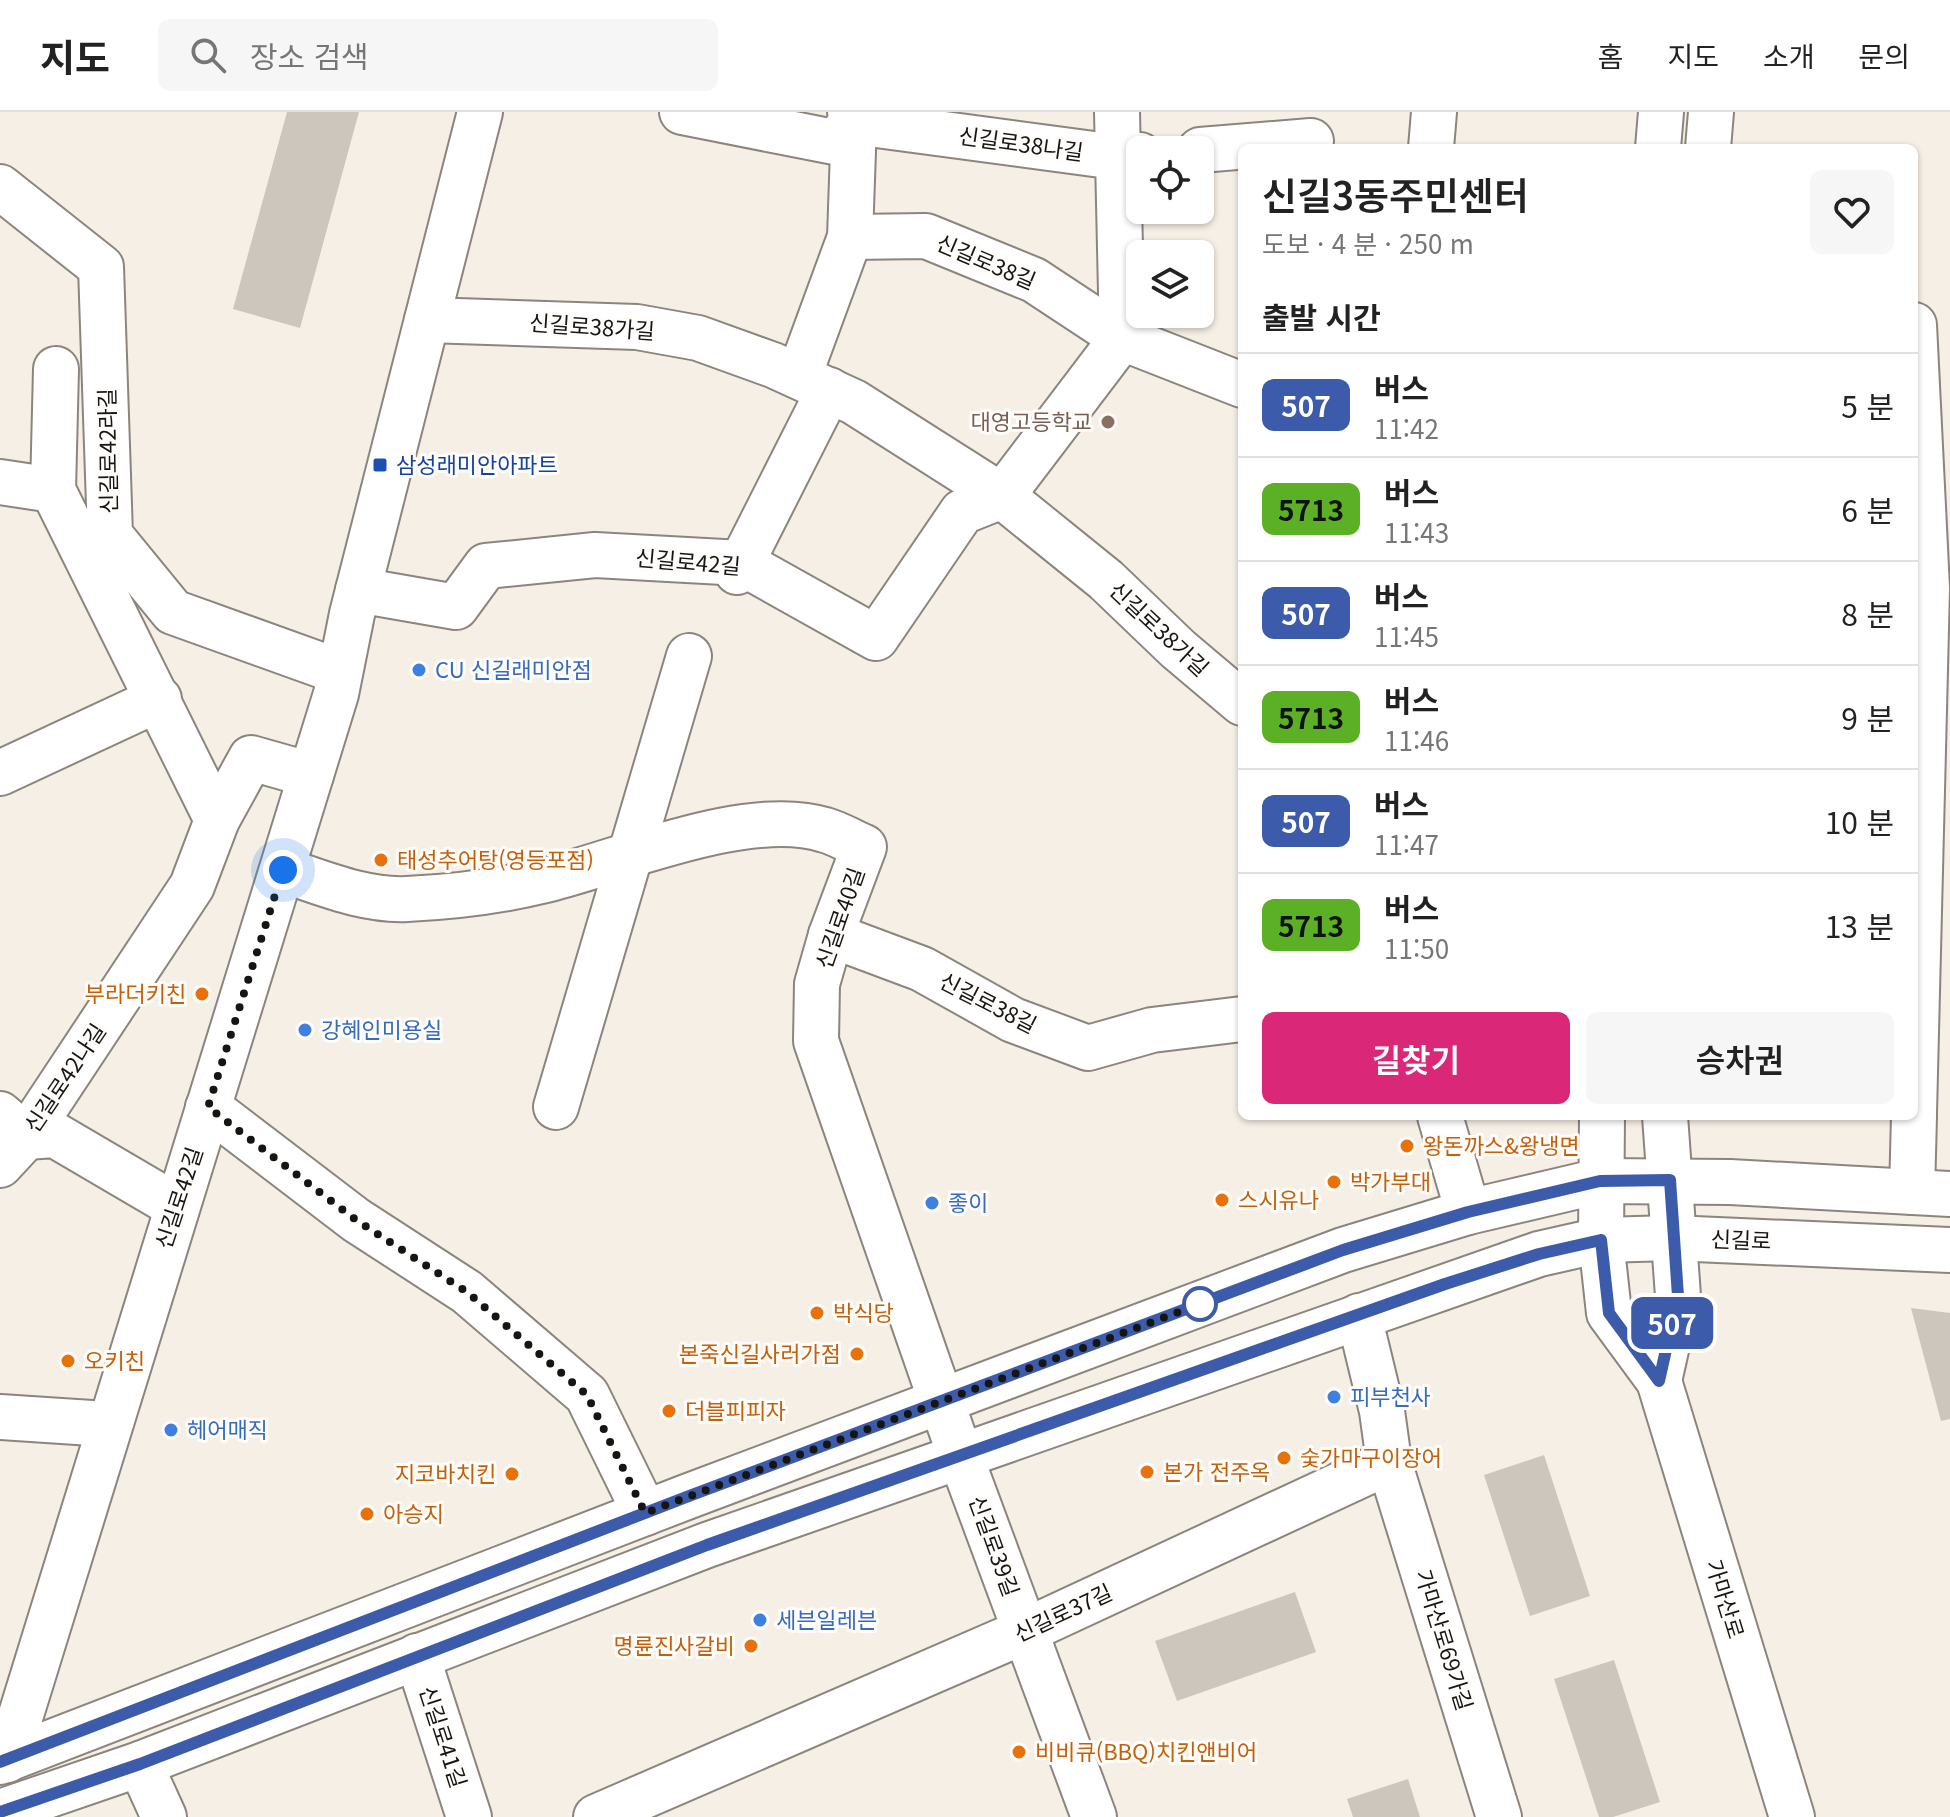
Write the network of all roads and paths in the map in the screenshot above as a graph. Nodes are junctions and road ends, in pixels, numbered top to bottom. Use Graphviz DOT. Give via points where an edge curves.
graph roads {
  1 [pos="480,112"];
  2 [pos="682,112"];
  3 [pos="1117,112"];
  4 [pos="1434,112"];
  5 [pos="1661,112"];
  6 [pos="1711,112"];
  7 [pos="852,117"];
  8 [pos="1310,134"];
  9 [pos="1238,144"];
  10 [pos="1241,144"];
  11 [pos="1431,144"];
  12 [pos="1658,144"];
  13 [pos="1708,144"];
  14 [pos="1126,148"];
  15 [pos="1214,148"];
  16 [pos="1126,156"];
  17 [pos="0,187"];
  18 [pos="1126,217"];
  19 [pos="850,237"];
  20 [pos="427,320"];
  21 [pos="1122,338"];
  22 [pos="56,369"];
  23 [pos="814,383"];
  24 [pos="1238,383"];
  25 [pos="1918,406"];
  26 [pos="0,482"];
  27 [pos="53,490"];
  28 [pos="1002,496"];
  29 [pos="740,568"];
  30 [pos="146,579"];
  31 [pos="358,590"];
  32 [pos="107,600"];
  33 [pos="689,656"];
  34 [pos="340,672"];
  35 [pos="159,699"];
  36 [pos="1238,700"];
  37 [pos="0,773"];
  38 [pos="311,775"];
  39 [pos="217,820"];
  40 [pos="628,857"];
  41 [pos="283,870"];
  42 [pos="831,935"];
  43 [pos="1918,952"];
  44 [pos="1238,1019"];
  45 [pos="208,1107"];
  46 [pos="556,1107"];
  47 [pos="1441,1120"];
  48 [pos="1602,1120"];
  49 [pos="1665,1120"];
  50 [pos="1915,1120"];
  51 [pos="9,1139"];
  52 [pos="1670,1180"];
  53 [pos="1600,1181"];
  54 [pos="1931,1193"];
  55 [pos="176,1206"];
  56 [pos="1468,1212"];
  57 [pos="1672,1238"];
  58 [pos="1601,1240"];
  59 [pos="1950,1250"];
  60 [pos="1359,1316"];
  61 [pos="1659,1381"];
  62 [pos="942,1404"];
  63 [pos="0,1417"];
  64 [pos="107,1424"];
  65 [pos="960,1455"];
  66 [pos="1389,1462"];
  67 [pos="645,1513"];
  68 [pos="1025,1631"];
  69 [pos="417,1656"];
  70 [pos="4,1761"];
  71 [pos="140,1764"];
  72 [pos="0,1812"];
  73 [pos="164,1817"];
  74 [pos="469,1817"];
  75 [pos="596,1817"];
  76 [pos="1094,1817"];
  77 [pos="1499,1817"];
  78 [pos="1792,1817"];
  1 -- 20 [label="street, 신길로42길"];
  2 -- 7 [label="street" via="834,142"];
  3 -- 14 [label="street"];
  4 -- 11 [label="street"];
  5 -- 12 [label="street"];
  6 -- 13 [label="street"];
  7 -- 16 [label="street, 신길로38나길"];
  7 -- 19 [label="street"];
  8 -- 10 [label="street"];
  9 -- 15 [label="street"];
  17 -- 30 [label="street, 신길로42라길" via="101,267 110,535"];
  18 -- 21 [label="street"];
  19 -- 21 [label="street, 신길로38길" via="926,236 1034,280"];
  19 -- 23 [label="street"];
  20 -- 23 [label="street, 신길로38가길" via="637,327 698,338"];
  20 -- 31 [label="street, 신길로42길"];
  21 -- 24 [label="street, 신길로38길"];
  21 -- 28 [label="street"];
  22 -- 27 [label="street"];
  23 -- 28 [label="street, 신길로38가길" via="854,402"];
  23 -- 29 [label="street"];
  25 -- 43 [label="street" via="1927,588"];
  26 -- 27 [label="street"];
  27 -- 32 [label="street"];
  28 -- 29 [label="street, 신길로42길" via="962,512 876,638"];
  28 -- 36 [label="street, 신길로38가길" via="1106,580"];
  29 -- 31 [label="street, 신길로42길" via="595,555 486,566 456,607"];
  30 -- 32 [label="street"];
  30 -- 34 [label="street, 신길로42라길" via="173,612"];
  31 -- 34 [label="street, 신길로42길"];
  32 -- 35 [label="street"];
  33 -- 40 [label="street"];
  34 -- 38 [label="street, 신길로42길"];
  35 -- 37 [label="street"];
  35 -- 39 [label="street"];
  38 -- 39 [label="street, 신길로42나길" via="251,758"];
  38 -- 41 [label="street, 신길로42길"];
  39 -- 51 [label="street, 신길로42나길" via="192,886"];
  40 -- 41 [label="street, 신길로40길" via="543,881 404,899 363,895"];
  40 -- 42 [label="street, 신길로40길" via="722,831 776,825 824,829 864,847"];
  40 -- 46 [label="street"];
  41 -- 45 [label="street, 신길로42길"];
  42 -- 44 [label="street, 신길로38길" via="922,969 1013,1020 1088,1048 1152,1030"];
  42 -- 62 [label="street, 신길로40길" via="817,984 816,1041"];
  45 -- 55 [label="street, 신길로42길"];
  45 -- 67 [label="street" via="356,1220 467,1292 587,1395"];
  47 -- 56 [label="street"];
  48 -- 53 [label="street, 가마산로"];
  49 -- 52 [label="street, 가마산로"];
  50 -- 54 [label="street"];
  51 -- 55 [label="street" via="55,1135"];
  52 -- 53 [label="street"];
  52 -- 54 [label="street"];
  52 -- 57 [label="street, 가마산로"];
  53 -- 56 [label="street"];
  53 -- 58 [label="street, 가마산로"];
  55 -- 64 [label="street, 신길로42길"];
  56 -- 62 [label="street" via="1343,1250"];
  57 -- 58 [label="street, 신길로"];
  57 -- 59 [label="street, 신길로"];
  57 -- 61 [label="street, 가마산로" via="1678,1296"];
  58 -- 60 [label="street, 신길로" via="1539,1254"];
  58 -- 61 [label="street, 가마산로" via="1609,1313"];
  60 -- 65 [label="street, 신길로"];
  60 -- 66 [label="street"];
  61 -- 78 [label="street, 가마산로"];
  62 -- 65 [label="street, 신길로40길"];
  62 -- 67 [label="street"];
  63 -- 64 [label="street"];
  64 -- 70 [label="street, 신길로42길"];
  65 -- 68 [label="street, 신길로39길"];
  65 -- 69 [label="street, 신길로"];
  66 -- 68 [label="street, 신길로37길"];
  66 -- 77 [label="street, 가마산로69가길"];
  67 -- 70 [label="street"];
  68 -- 75 [label="street, 신길로37길"];
  68 -- 76 [label="street, 신길로39길"];
  69 -- 71 [label="street, 신길로"];
  69 -- 74 [label="street, 신길로41길"];
  71 -- 72 [label="street, 신길로"];
  71 -- 73 [label="street"];
}
